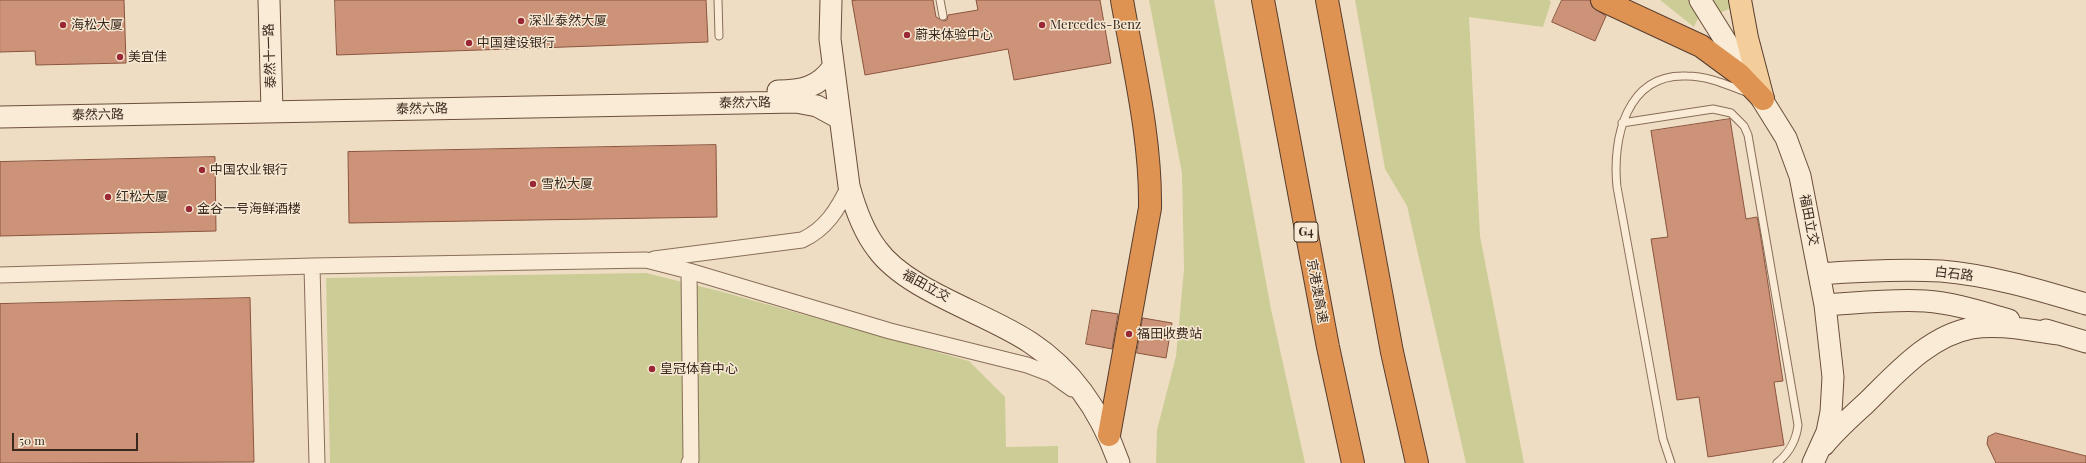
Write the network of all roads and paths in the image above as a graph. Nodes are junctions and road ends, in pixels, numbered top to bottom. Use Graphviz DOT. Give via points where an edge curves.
graph roads {
  1 [pos="269,0"];
  2 [pos="718,0"];
  3 [pos="831,0"];
  4 [pos="940,0"];
  5 [pos="1122,0"];
  6 [pos="1263,0"];
  7 [pos="1327,0"];
  8 [pos="1602,0"];
  9 [pos="1700,0"];
  10 [pos="1740,0"];
  11 [pos="944,16"];
  12 [pos="719,36"];
  13 [pos="833,67"];
  14 [pos="1763,99"];
  15 [pos="272,106"];
  16 [pos="0,107"];
  17 [pos="0,117"];
  18 [pos="840,118"];
  19 [pos="1622,123"];
  20 [pos="849,186"];
  21 [pos="646,260"];
  22 [pos="312,266"];
  23 [pos="689,271"];
  24 [pos="1819,274"];
  25 [pos="0,275"];
  26 [pos="2086,304"];
  27 [pos="1825,305"];
  28 [pos="2059,334"];
  29 [pos="2086,342"];
  30 [pos="1095,410"];
  31 [pos="1109,435"];
  32 [pos="1815,458"];
  33 [pos="317,463"];
  34 [pos="689,463"];
  35 [pos="1119,463"];
  36 [pos="1353,463"];
  37 [pos="1417,463"];
  38 [pos="1671,463"];
  39 [pos="1777,463"];
  1 -- 15 [label="street, 泰然十一路"];
  2 -- 12 [label="lane"];
  3 -- 13 [label="street, 福田立交" via="830,39"];
  4 -- 11 [label="lane"];
  5 -- 31 [label="highway" via="1148,142 1150,208"];
  6 -- 36 [label="highway, 京港澳高速 / G4" via="1328,347"];
  7 -- 37 [label="highway" via="1392,352"];
  8 -- 14 [label="highway" via="1701,46 1739,74"];
  9 -- 14 [label="street, 福田立交"];
  10 -- 14 [label="main road"];
  13 -- 15 [label="street, 泰然六路" via="816,85 791,91"];
  13 -- 18 [label="street, 福田立交"];
  14 -- 19 [label="lane" via="1705,78 1674,76 1662,79 1639,95"];
  14 -- 24 [label="street, 福田立交" via="1794,156"];
  15 -- 16 [label="street, 泰然六路"];
  15 -- 17 [label="street, 泰然六路"];
  15 -- 18 [label="street, 泰然六路" via="796,102 818,106"];
  18 -- 20 [label="street, 福田立交"];
  19 -- 38 [label="lane" via="1616,152 1617,186 1663,439"];
  19 -- 39 [label="lane" via="1713,109 1730,114 1744,126 1748,135 1798,426 1792,447"];
  20 -- 21 [label="street" via="833,216 813,235 802,240"];
  20 -- 30 [label="street, 福田立交" via="865,230 877,250 893,267 928,289 1032,343 1074,381"];
  21 -- 22 [label="street"];
  21 -- 23 [label="street"];
  22 -- 25 [label="street"];
  22 -- 33 [label="street"];
  23 -- 30 [label="street" via="890,331 1027,365 1052,374"];
  23 -- 34 [label="street"];
  24 -- 26 [label="street, 白石路" via="1887,270 1942,272 1996,280"];
  24 -- 27 [label="street, 福田立交"];
  27 -- 28 [label="street" via="1897,300 1938,303"];
  27 -- 32 [label="street, 福田立交" via="1832,356 1833,394 1827,432"];
  28 -- 29 [label="street"];
  28 -- 32 [label="street" via="1987,326 1960,330 1946,336 1928,347 1886,384 1838,430"];
  30 -- 31 [label="street, 福田立交"];
  31 -- 35 [label="street, 福田立交"];
}
